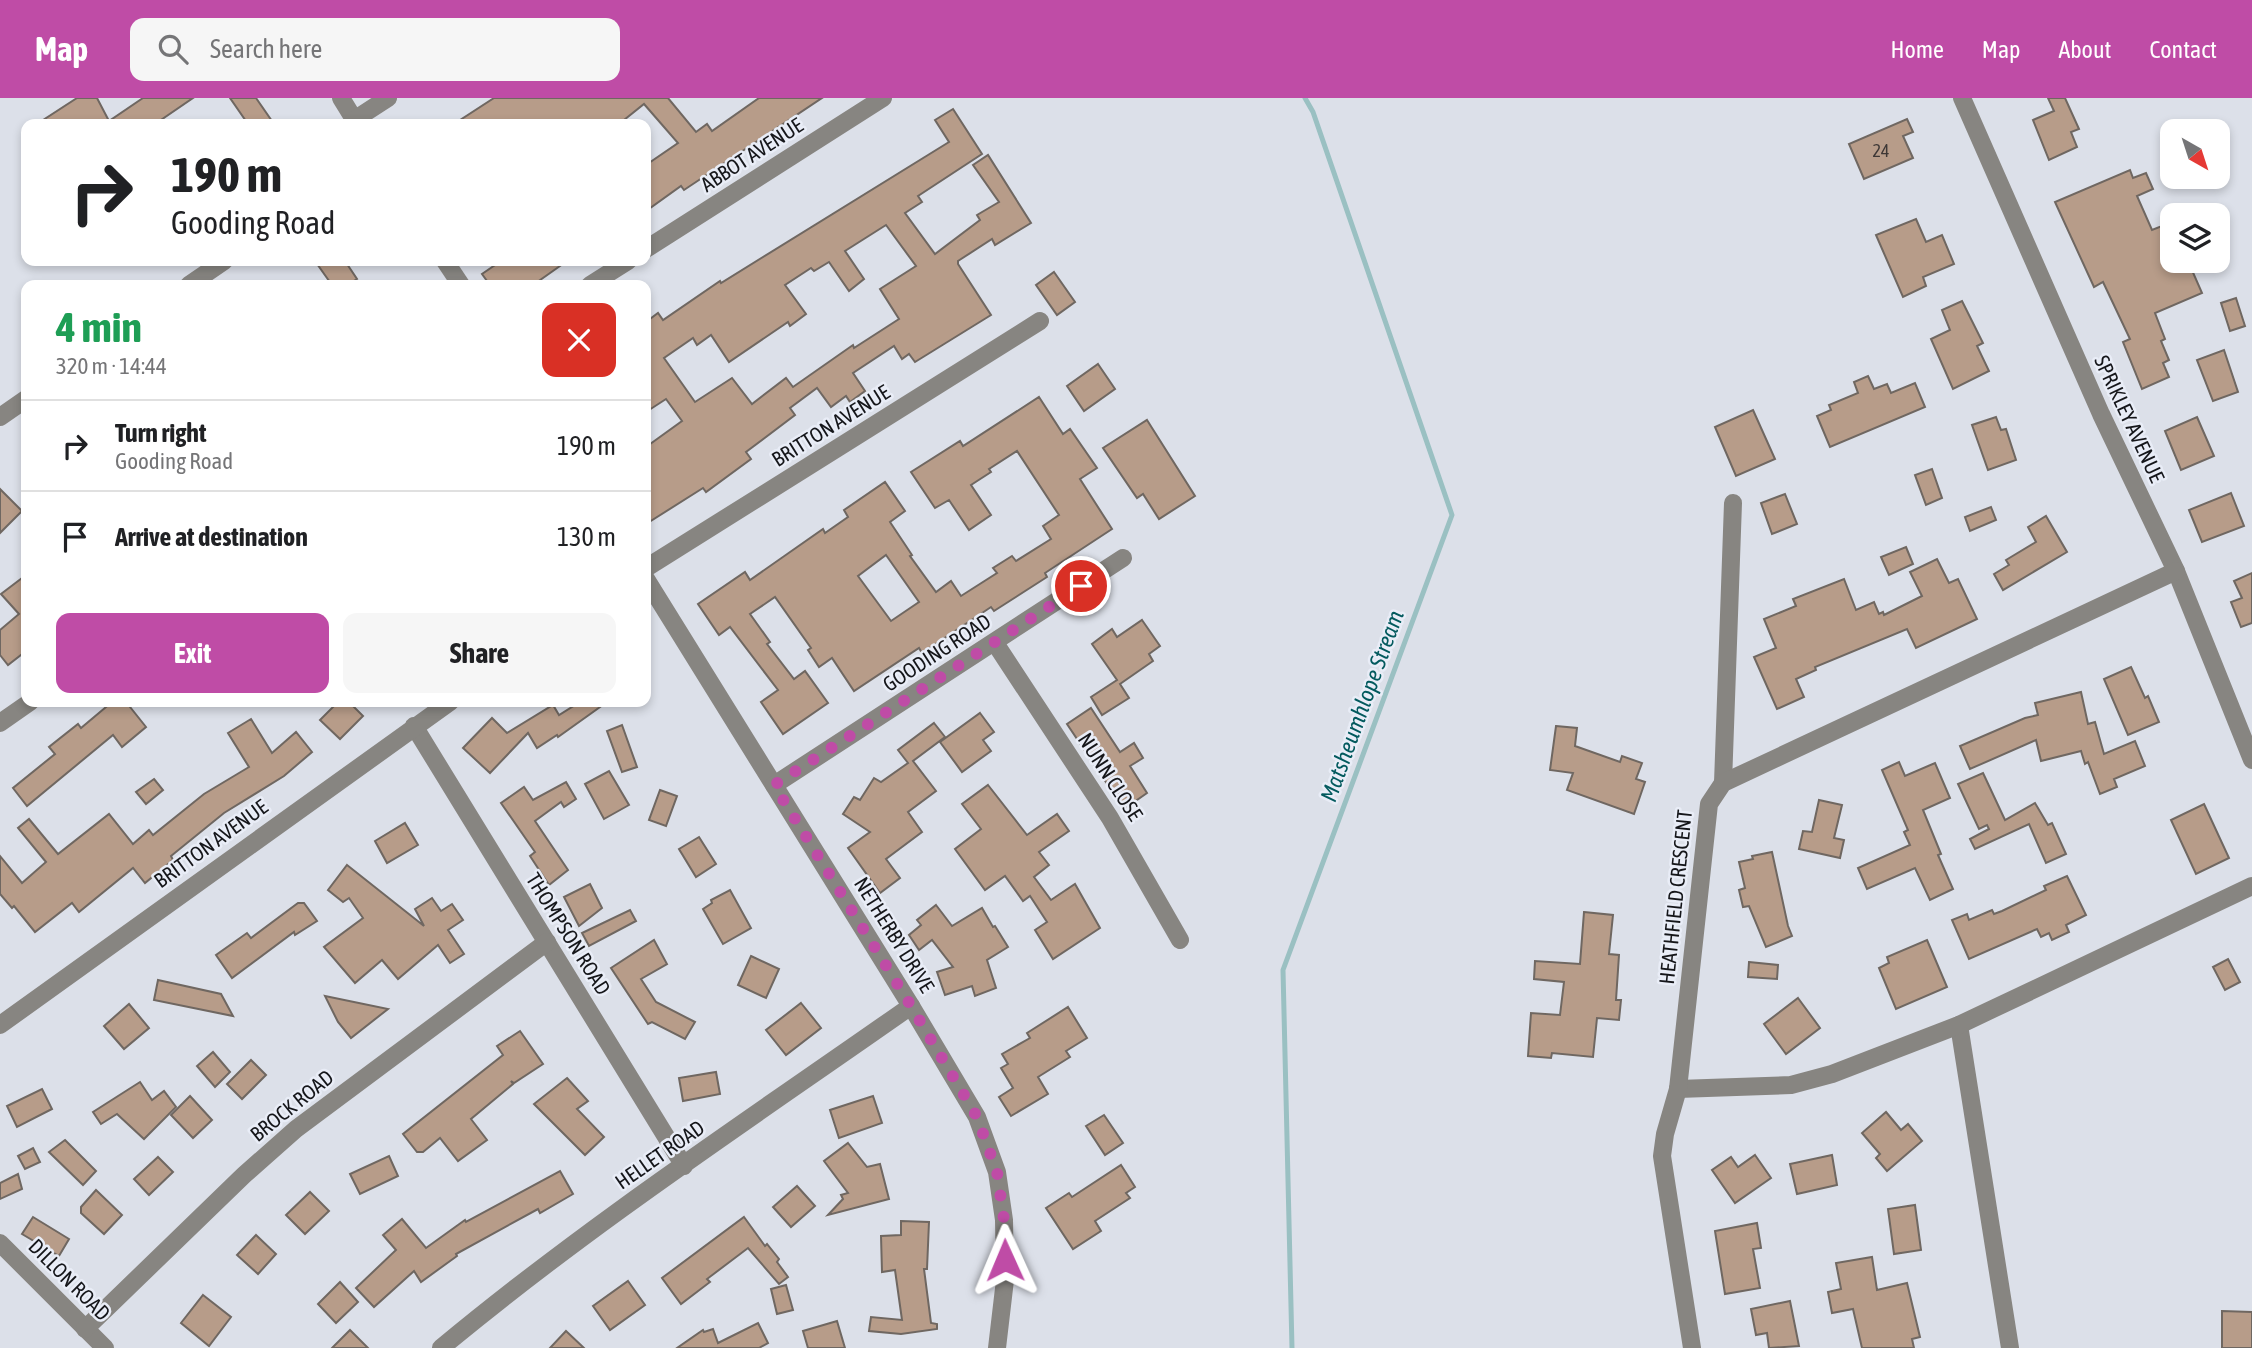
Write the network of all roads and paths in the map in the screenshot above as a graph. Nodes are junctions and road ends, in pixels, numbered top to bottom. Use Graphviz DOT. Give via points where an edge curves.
graph roads {
  1 [pos="341,98"];
  2 [pos="387,98"];
  3 [pos="883,98"];
  4 [pos="1962,98"];
  5 [pos="353,119"];
  6 [pos="359,119"];
  7 [pos="651,246"];
  8 [pos="217,266"];
  9 [pos="620,266"];
  10 [pos="196,280"];
  11 [pos="598,280"];
  12 [pos="1040,321"];
  13 [pos="21,402"];
  14 [pos="0,417"];
  15 [pos="1733,503"];
  16 [pos="1124,558"];
  17 [pos="651,565"];
  18 [pos="2176,571"];
  19 [pos="651,587"];
  20 [pos="995,643"];
  21 [pos="23,707"];
  22 [pos="442,707"];
  23 [pos="0,723"];
  24 [pos="414,726"];
  25 [pos="2252,760"];
  26 [pos="1723,783"];
  27 [pos="774,785"];
  28 [pos="2252,886"];
  29 [pos="1180,940"];
  30 [pos="547,942"];
  31 [pos="911,1006"];
  32 [pos="0,1025"];
  33 [pos="1959,1025"];
  34 [pos="1678,1089"];
  35 [pos="684,1166"];
  36 [pos="0,1243"];
  37 [pos="85,1329"];
  38 [pos="105,1348"];
  39 [pos="441,1348"];
  40 [pos="998,1348"];
  41 [pos="1692,1348"];
  42 [pos="2010,1348"];
  1 -- 5 [label="street"];
  2 -- 6 [label="street"];
  3 -- 7 [label="street, ABBOT AVENUE"];
  4 -- 18 [label="street, SPRIKLEY AVENUE" via="2101,414"];
  8 -- 10 [label="street"];
  9 -- 11 [label="street"];
  12 -- 17 [label="street, BRITTON AVENUE"];
  13 -- 14 [label="street"];
  15 -- 26 [label="street"];
  16 -- 20 [label="street, GOODING ROAD"];
  18 -- 25 [label="street, SPRIKLEY AVENUE"];
  18 -- 26 [label="street"];
  19 -- 27 [label="street, NETHERBY DRIVE"];
  20 -- 27 [label="street, GOODING ROAD"];
  20 -- 29 [label="street, NUNN CLOSE" via="1110,818"];
  21 -- 23 [label="street"];
  22 -- 24 [label="street, BRITTON AVENUE"];
  24 -- 30 [label="street, THOMPSON ROAD"];
  24 -- 32 [label="street, BRITTON AVENUE"];
  26 -- 34 [label="street, HEATHFIELD CRESCENT" via="1709,804"];
  27 -- 31 [label="street, NETHERBY DRIVE"];
  28 -- 33 [label="street"];
  30 -- 35 [label="street, THOMPSON ROAD"];
  30 -- 37 [label="street, BROCK ROAD" via="296,1129"];
  31 -- 35 [label="street, HELLET ROAD"];
  31 -- 40 [label="street, NETHERBY DRIVE" via="977,1117 997,1172 1005,1280"];
  33 -- 34 [label="street" via="1791,1085"];
  33 -- 42 [label="street"];
  34 -- 41 [label="street, HEATHFIELD CRESCENT" via="1662,1156"];
  35 -- 39 [label="street, HELLET ROAD"];
  36 -- 37 [label="street, DILLON ROAD"];
  37 -- 38 [label="street, DILLON ROAD"];
}
